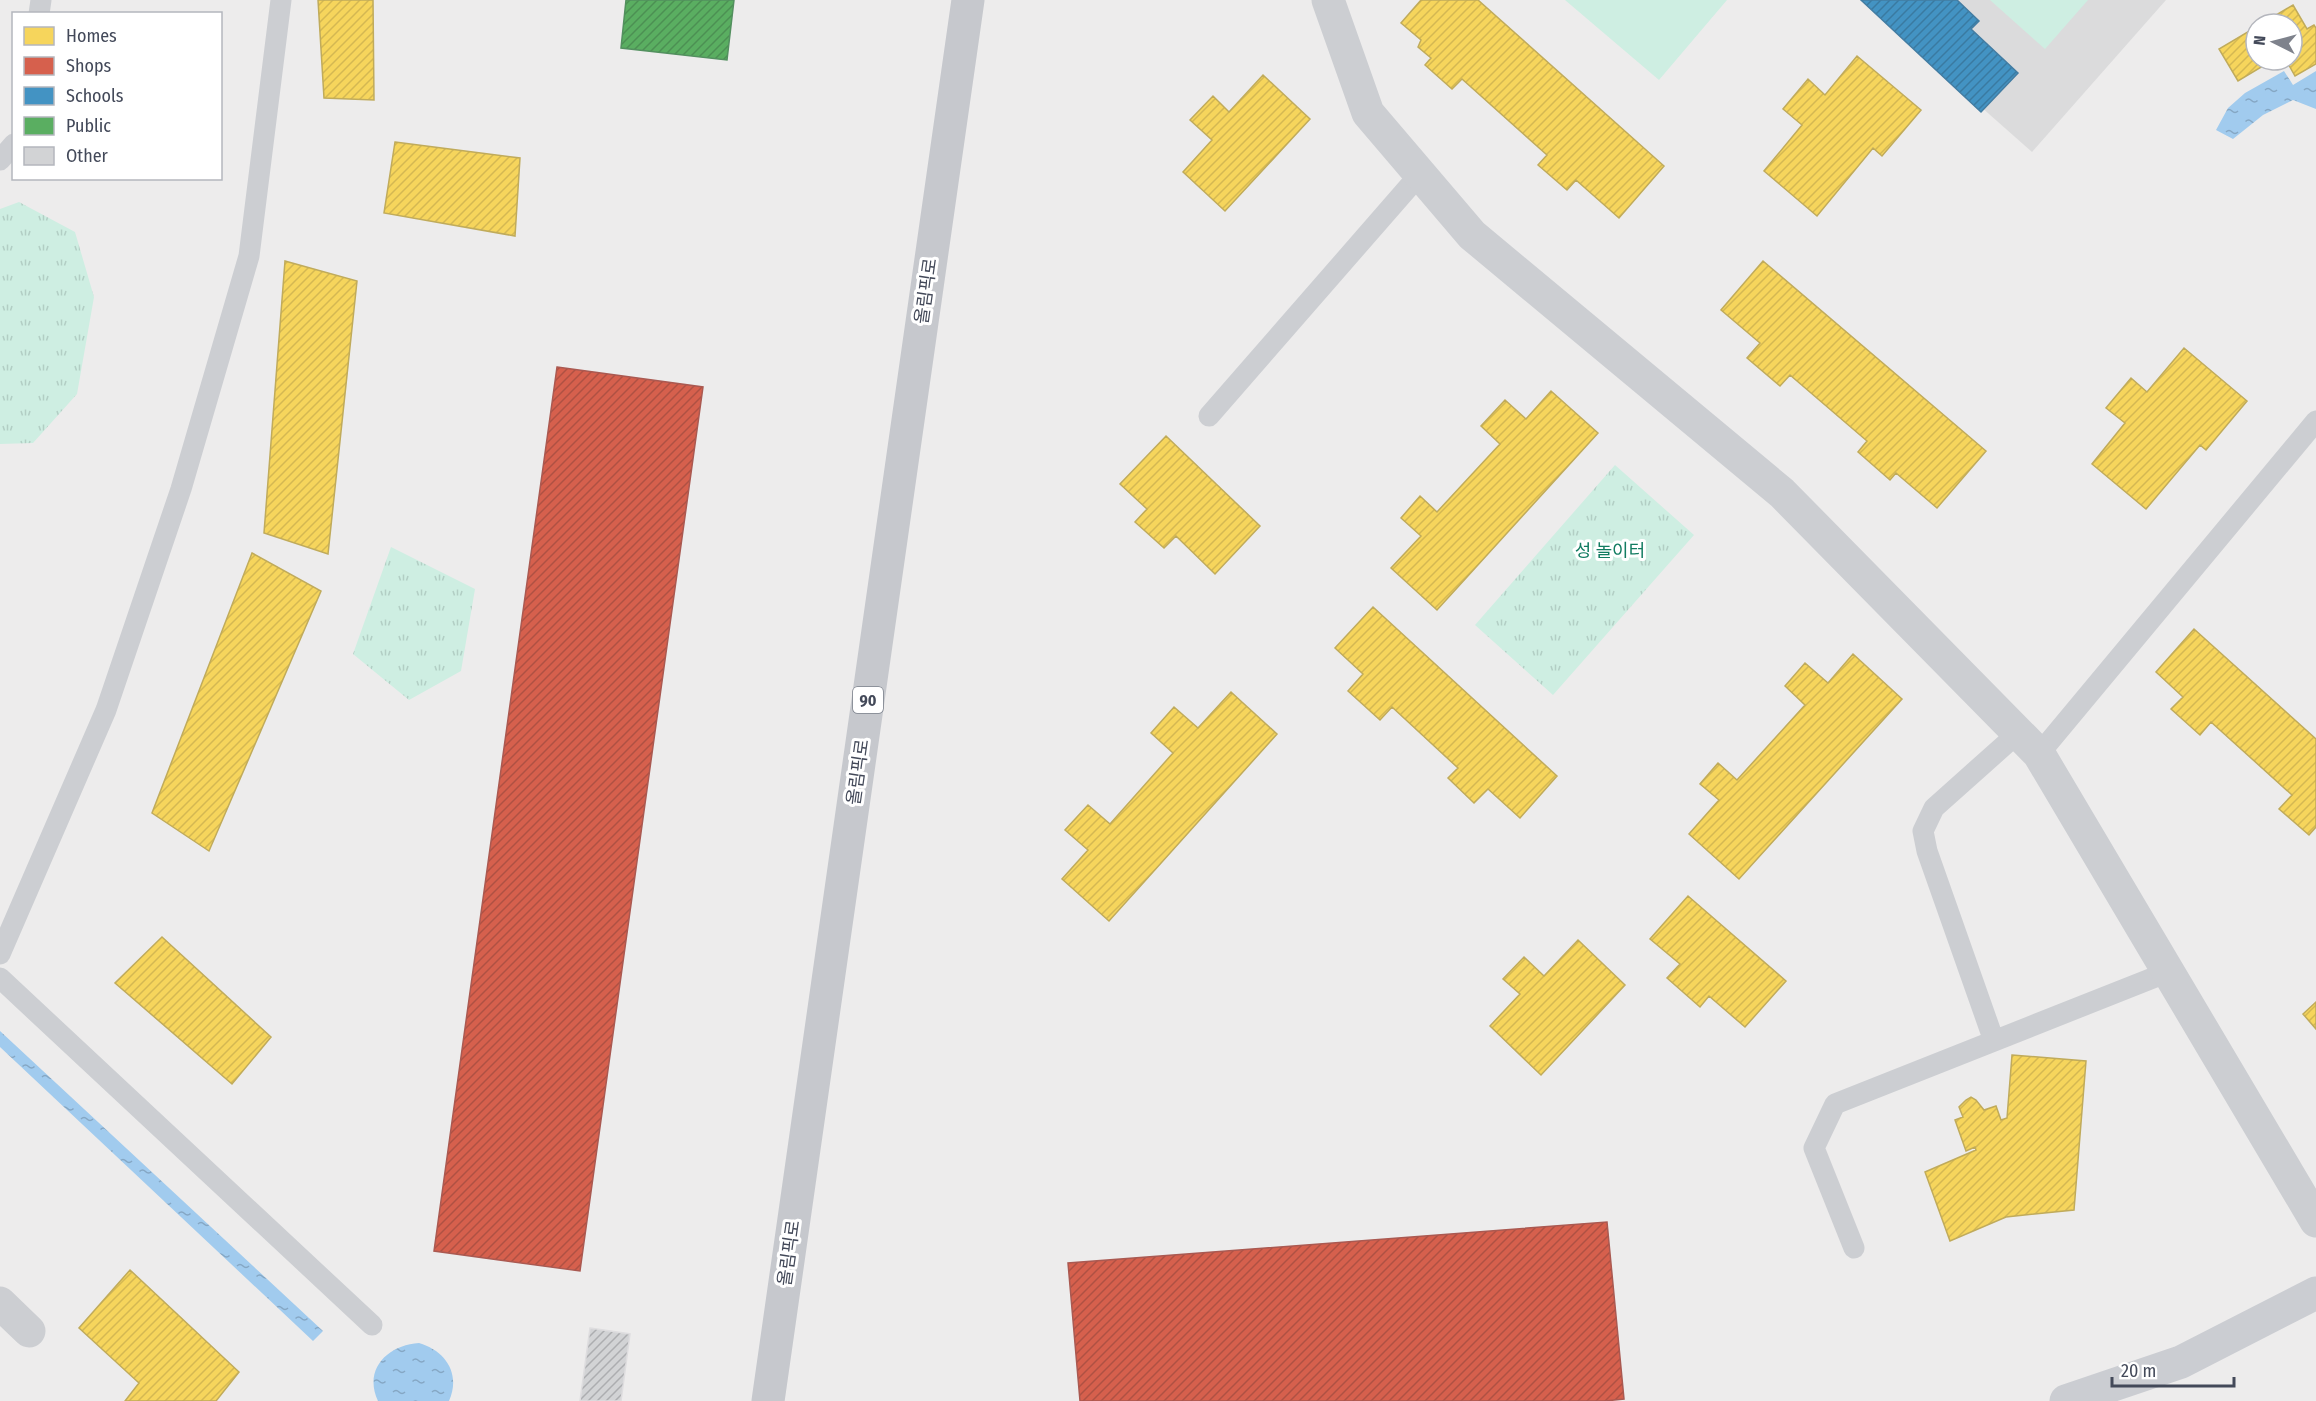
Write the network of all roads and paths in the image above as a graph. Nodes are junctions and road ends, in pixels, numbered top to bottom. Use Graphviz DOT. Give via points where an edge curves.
graph roads {
  1 [pos="281,0"];
  2 [pos="968,0"];
  3 [pos="1328,0"];
  4 [pos="12,146"];
  5 [pos="0,160"];
  6 [pos="1420,174"];
  7 [pos="1209,416"];
  8 [pos="2316,421"];
  9 [pos="2028,743"];
  10 [pos="0,954"];
  11 [pos="2168,972"];
  12 [pos="0,978"];
  13 [pos="1994,1041"];
  14 [pos="2316,1221"];
  15 [pos="1854,1248"];
  16 [pos="2316,1293"];
  17 [pos="0,1303"];
  18 [pos="372,1325"];
  19 [pos="29,1330"];
  20 [pos="768,1401"];
  21 [pos="2066,1401"];
  1 -- 10 [label="lane" via="249,256 184,478 106,710"];
  2 -- 20 [label="main road, 올림픽로 / 90"];
  3 -- 6 [label="street" via="1368,113"];
  4 -- 5 [label="lane"];
  6 -- 7 [label="lane"];
  6 -- 9 [label="street" via="1472,235 1782,493"];
  8 -- 9 [label="lane"];
  9 -- 11 [label="street"];
  9 -- 13 [label="lane" via="1934,808 1923,831"];
  11 -- 13 [label="lane"];
  11 -- 14 [label="street"];
  12 -- 18 [label="lane"];
  13 -- 15 [label="lane" via="1835,1104 1814,1148"];
  16 -- 21 [label="street" via="2181,1362"];
  17 -- 19 [label="street"];
}
